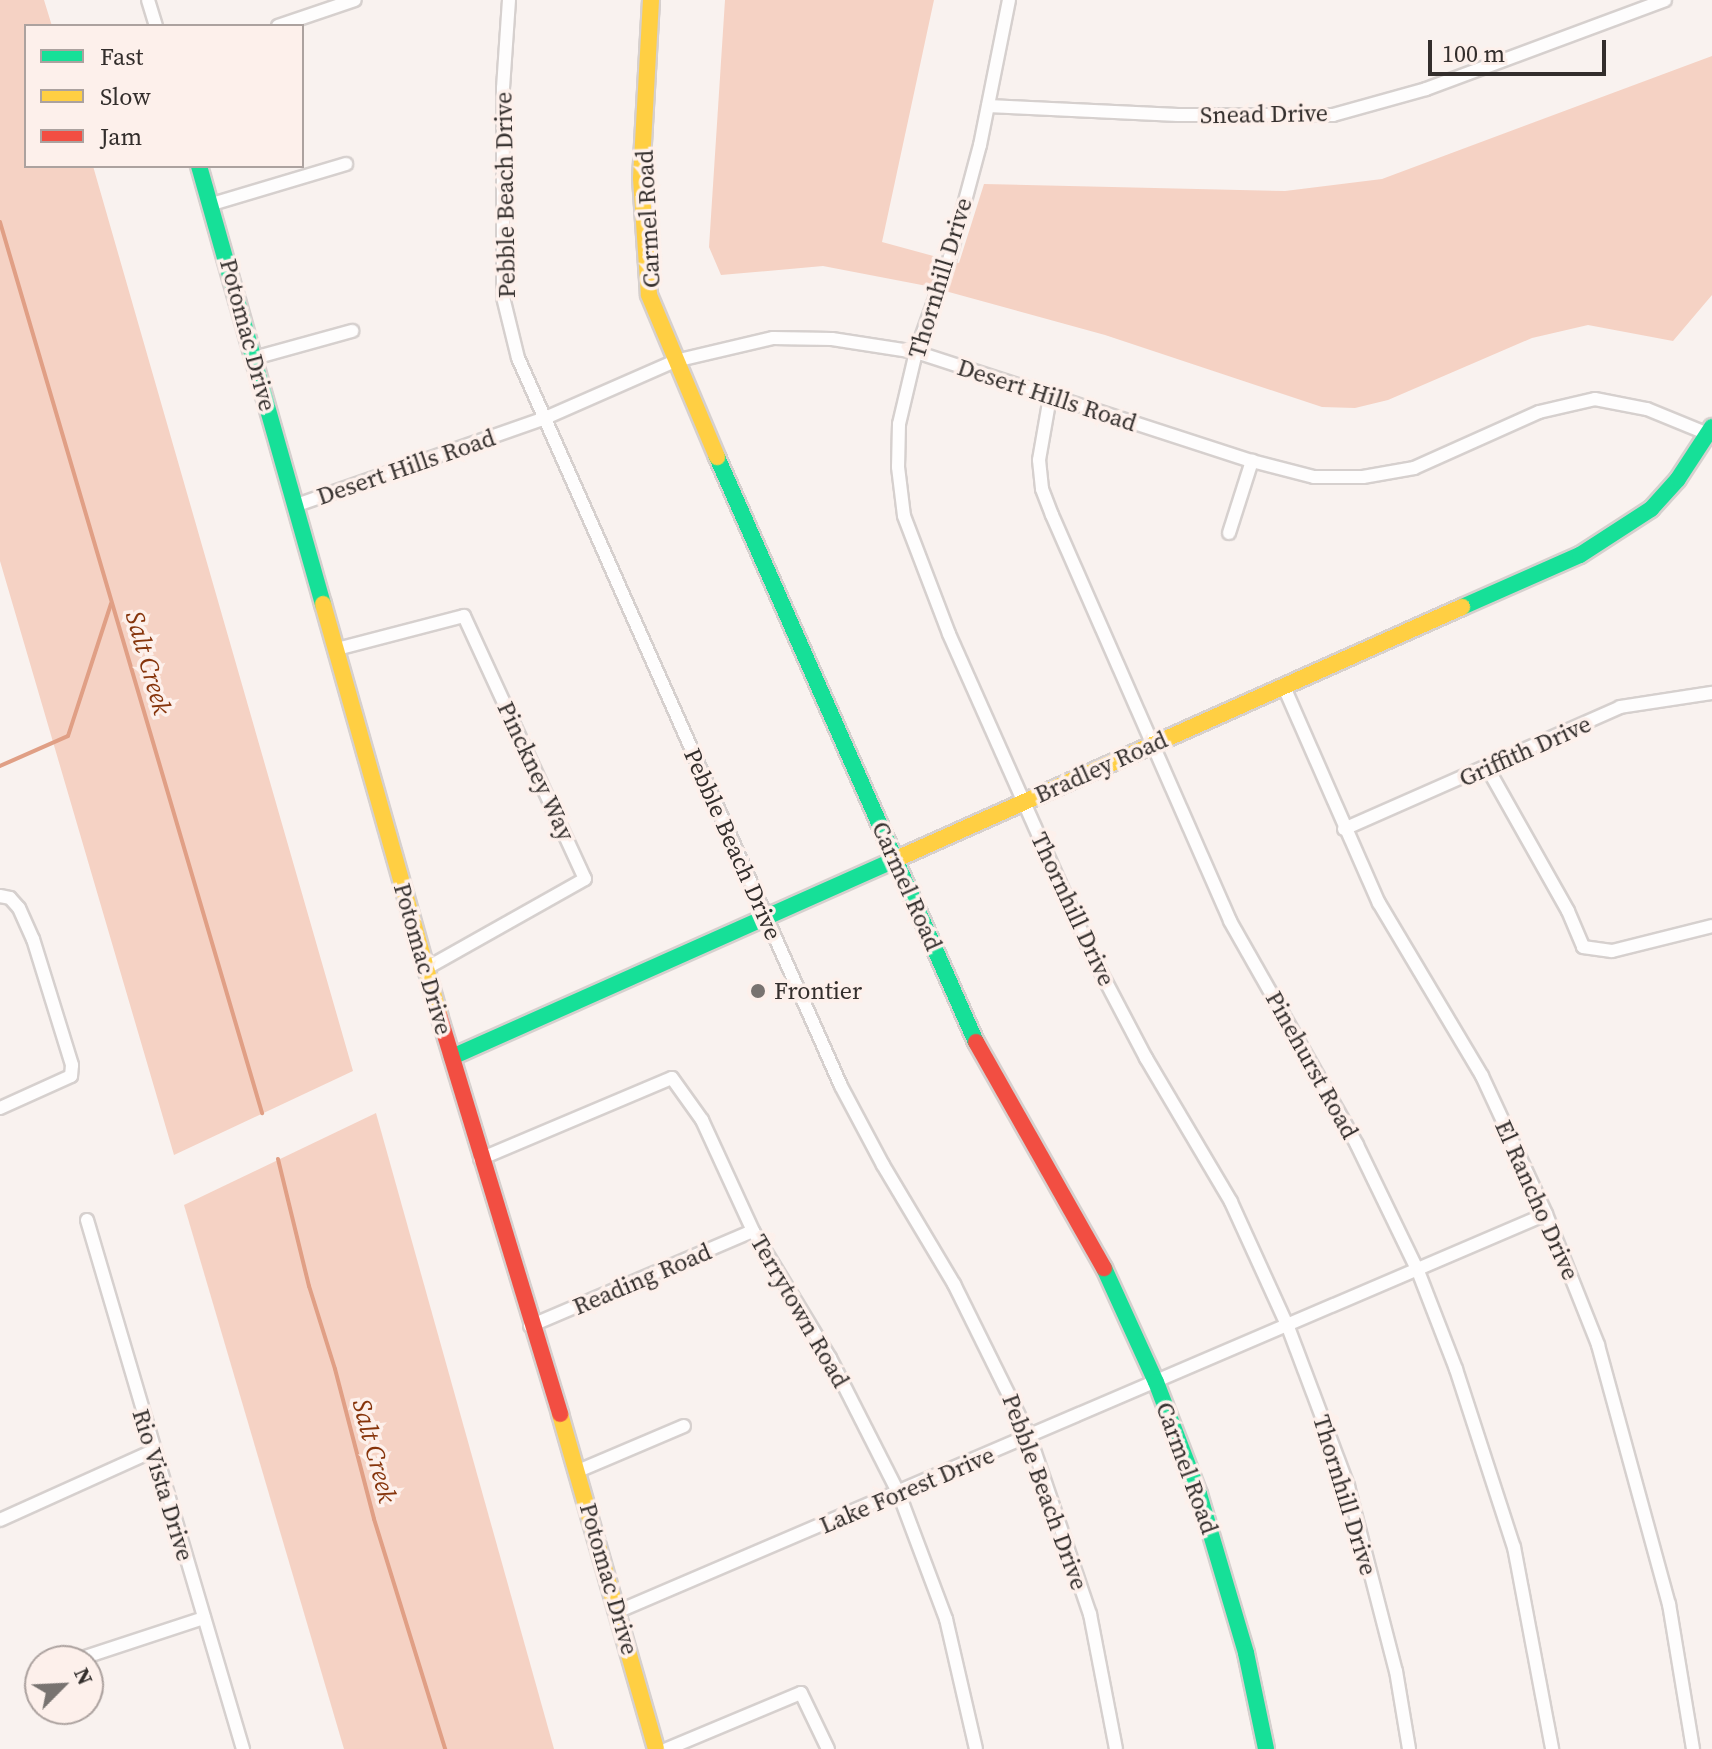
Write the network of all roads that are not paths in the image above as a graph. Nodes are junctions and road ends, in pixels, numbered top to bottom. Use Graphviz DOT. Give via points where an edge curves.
graph roads {
  1 [pos="148,0"];
  2 [pos="355,0"];
  3 [pos="509,0"];
  4 [pos="651,0"];
  5 [pos="1009,0"];
  6 [pos="1665,0"];
  7 [pos="155,24"];
  8 [pos="284,24"];
  9 [pos="988,106"];
  10 [pos="346,164"];
  11 [pos="200,168"];
  12 [pos="212,204"];
  13 [pos="352,331"];
  14 [pos="916,352"];
  15 [pos="254,358"];
  16 [pos="675,361"];
  17 [pos="1050,397"];
  18 [pos="543,419"];
  19 [pos="1710,431"];
  20 [pos="1252,461"];
  21 [pos="294,506"];
  22 [pos="1229,533"];
  23 [pos="337,649"];
  24 [pos="1284,687"];
  25 [pos="1712,693"];
  26 [pos="1154,744"];
  27 [pos="1488,769"];
  28 [pos="1024,801"];
  29 [pos="1344,829"];
  30 [pos="894,858"];
  31 [pos="0,896"];
  32 [pos="765,915"];
  33 [pos="1712,926"];
  34 [pos="425,969"];
  35 [pos="452,1057"];
  36 [pos="0,1108"];
  37 [pos="480,1159"];
  38 [pos="1546,1214"];
  39 [pos="87,1220"];
  40 [pos="753,1231"];
  41 [pos="1418,1271"];
  42 [pos="530,1326"];
  43 [pos="1288,1327"];
  44 [pos="1156,1382"];
  45 [pos="684,1426"];
  46 [pos="1030,1438"];
  47 [pos="153,1451"];
  48 [pos="578,1471"];
  49 [pos="899,1494"];
  50 [pos="0,1520"];
  51 [pos="619,1611"];
  52 [pos="204,1618"];
  53 [pos="104,1651"];
  54 [pos="243,1749"];
  55 [pos="656,1749"];
  56 [pos="667,1749"];
  57 [pos="828,1749"];
  58 [pos="976,1749"];
  59 [pos="1116,1749"];
  60 [pos="1266,1749"];
  61 [pos="1409,1749"];
  62 [pos="1552,1749"];
  63 [pos="1693,1749"];
  1 -- 7 [label="street"];
  2 -- 8 [label="street"];
  3 -- 18 [label="street, Pebble Beach Drive" via="503,88 503,297 518,358"];
  4 -- 16 [label="street, Carmel Road" via="641,178 649,295"];
  5 -- 9 [label="street, Thornhill Drive"];
  6 -- 9 [label="street, Snead Drive" via="1426,89 1333,115 1178,115"];
  9 -- 14 [label="street, Thornhill Drive" via="950,257"];
  10 -- 12 [label="street"];
  11 -- 12 [label="street, Potomac Drive"];
  12 -- 15 [label="street, Potomac Drive"];
  13 -- 15 [label="street"];
  14 -- 16 [label="street, Desert Hills Road" via="832,339 773,338"];
  14 -- 17 [label="street, Desert Hills Road"];
  14 -- 28 [label="street, Thornhill Drive" via="899,424 904,516 949,634"];
  15 -- 21 [label="street, Potomac Drive"];
  16 -- 18 [label="street, Desert Hills Road"];
  16 -- 30 [label="street, Carmel Road"];
  17 -- 20 [label="street, Desert Hills Road"];
  17 -- 26 [label="street, Pinehurst Road" via="1039,460 1042,489"];
  18 -- 21 [label="street, Desert Hills Road"];
  18 -- 32 [label="street, Pebble Beach Drive"];
  19 -- 20 [label="street, Desert Hills Road" via="1647,409 1595,399 1539,412 1414,468 1363,477 1314,477"];
  19 -- 24 [label="street, Bradley Road" via="1651,509 1617,533 1580,555"];
  20 -- 22 [label="street"];
  21 -- 23 [label="street, Potomac Drive"];
  23 -- 34 [label="street, Potomac Drive"];
  23 -- 34 [label="street, Pinckney Way" via="464,616 585,879"];
  24 -- 26 [label="street, Bradley Road"];
  24 -- 29 [label="street, El Rancho Drive"];
  25 -- 27 [label="street, Griffith Drive" via="1620,707"];
  26 -- 28 [label="street, Bradley Road"];
  26 -- 41 [label="street, Pinehurst Road" via="1230,921 1323,1079"];
  27 -- 29 [label="street, Griffith Drive"];
  27 -- 33 [label="street" via="1583,947 1612,951"];
  28 -- 30 [label="street, Bradley Road"];
  28 -- 43 [label="street, Thornhill Drive" via="1094,959 1231,1202"];
  29 -- 38 [label="street, El Rancho Drive" via="1379,903 1482,1076"];
  30 -- 32 [label="street, Bradley Road"];
  30 -- 44 [label="street, Carmel Road" via="983,1058 1105,1270"];
  31 -- 36 [label="street" via="19,908 33,939 72,1065 71,1076"];
  32 -- 35 [label="street, Bradley Road"];
  32 -- 46 [label="street, Pebble Beach Drive" via="841,1086 954,1284"];
  34 -- 35 [label="street, Potomac Drive"];
  35 -- 37 [label="street, Potomac Drive"];
  37 -- 40 [label="street, Terrytown Road" via="672,1078 702,1120"];
  37 -- 42 [label="street, Potomac Drive"];
  38 -- 41 [label="street, Lake Forest Drive"];
  38 -- 63 [label="street, El Rancho Drive" via="1602,1360 1669,1604"];
  39 -- 47 [label="street, Rio Vista Drive"];
  40 -- 42 [label="street, Reading Road"];
  40 -- 49 [label="street, Terrytown Road" via="830,1358"];
  41 -- 43 [label="street, Lake Forest Drive"];
  41 -- 62 [label="street, Pinehurst Road" via="1514,1547"];
  42 -- 48 [label="street, Potomac Drive"];
  43 -- 44 [label="street, Lake Forest Drive"];
  43 -- 61 [label="street, Thornhill Drive" via="1348,1486 1396,1671"];
  44 -- 46 [label="street, Lake Forest Drive"];
  44 -- 60 [label="street, Carmel Road" via="1204,1508 1246,1653"];
  45 -- 48 [label="street"];
  46 -- 49 [label="street, Lake Forest Drive"];
  46 -- 59 [label="street, Pebble Beach Drive" via="1090,1614"];
  47 -- 50 [label="street"];
  47 -- 52 [label="street, Rio Vista Drive"];
  48 -- 51 [label="street, Potomac Drive"];
  49 -- 51 [label="street, Lake Forest Drive"];
  49 -- 58 [label="street, Terrytown Road" via="946,1619"];
  51 -- 55 [label="street, Potomac Drive"];
  52 -- 53 [label="street"];
  52 -- 54 [label="street, Rio Vista Drive"];
  56 -- 57 [label="street" via="801,1693"];
}
